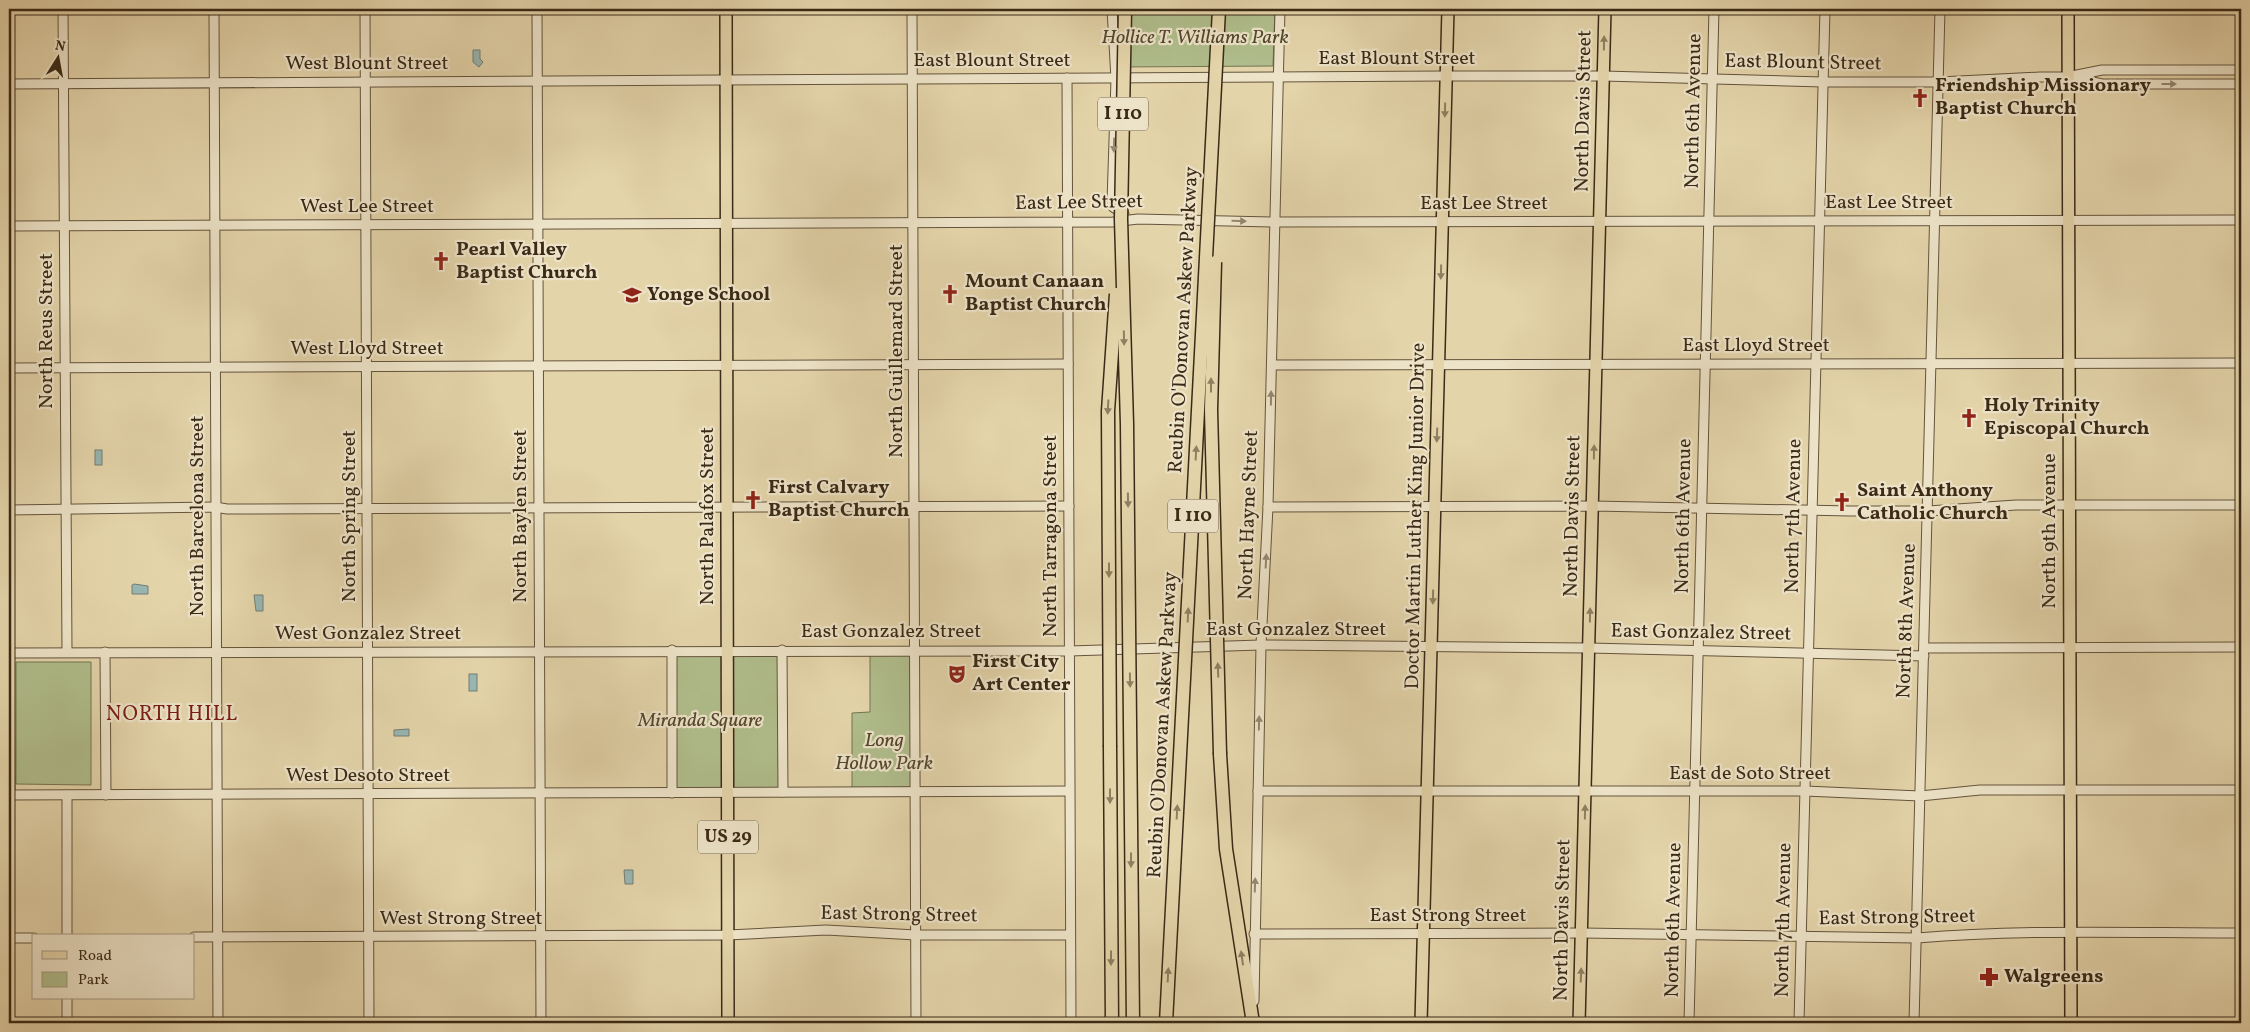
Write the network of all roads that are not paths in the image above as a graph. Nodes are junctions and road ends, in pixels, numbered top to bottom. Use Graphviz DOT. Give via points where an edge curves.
graph roads {
  1 [pos="63,9"];
  2 [pos="214,9"];
  3 [pos="365,9"];
  4 [pos="537,9"];
  5 [pos="726,9"];
  6 [pos="912,9"];
  7 [pos="1112,9"];
  8 [pos="1124,9"];
  9 [pos="1219,9"];
  10 [pos="1280,9"];
  11 [pos="1448,9"];
  12 [pos="1605,9"];
  13 [pos="1714,9"];
  14 [pos="1825,9"];
  15 [pos="1940,9"];
  16 [pos="2068,9"];
  17 [pos="2241,70"];
  18 [pos="1446,76"];
  19 [pos="1603,76"];
  20 [pos="2068,77"];
  21 [pos="1067,78"];
  22 [pos="1279,78"];
  23 [pos="913,79"];
  24 [pos="1116,79"];
  25 [pos="1712,79"];
  26 [pos="726,80"];
  27 [pos="537,81"];
  28 [pos="365,82"];
  29 [pos="1823,82"];
  30 [pos="1939,82"];
  31 [pos="214,83"];
  32 [pos="9,84"];
  33 [pos="63,84"];
  34 [pos="2241,84"];
  35 [pos="1212,147"];
  36 [pos="1121,219"];
  37 [pos="1138,219"];
  38 [pos="1935,220"];
  39 [pos="2068,220"];
  40 [pos="2241,220"];
  41 [pos="1600,221"];
  42 [pos="1709,221"];
  43 [pos="1819,221"];
  44 [pos="913,222"];
  45 [pos="1068,222"];
  46 [pos="1276,222"];
  47 [pos="1442,222"];
  48 [pos="726,223"];
  49 [pos="366,225"];
  50 [pos="538,225"];
  51 [pos="9,226"];
  52 [pos="64,226"];
  53 [pos="214,226"];
  54 [pos="2069,363"];
  55 [pos="2241,363"];
  56 [pos="1068,364"];
  57 [pos="1439,364"];
  58 [pos="1596,364"];
  59 [pos="1706,364"];
  60 [pos="1816,364"];
  61 [pos="1931,364"];
  62 [pos="914,365"];
  63 [pos="1272,365"];
  64 [pos="538,366"];
  65 [pos="726,366"];
  66 [pos="367,367"];
  67 [pos="9,368"];
  68 [pos="64,368"];
  69 [pos="215,368"];
  70 [pos="2069,505"];
  71 [pos="2241,505"];
  72 [pos="1069,506"];
  73 [pos="1435,506"];
  74 [pos="1593,506"];
  75 [pos="215,507"];
  76 [pos="727,507"];
  77 [pos="915,507"];
  78 [pos="1268,507"];
  79 [pos="1701,507"];
  80 [pos="367,508"];
  81 [pos="539,508"];
  82 [pos="9,510"];
  83 [pos="66,510"];
  84 [pos="1811,511"];
  85 [pos="1928,511"];
  86 [pos="1261,645"];
  87 [pos="2241,647"];
  88 [pos="1432,648"];
  89 [pos="1589,648"];
  90 [pos="2070,648"];
  91 [pos="539,650"];
  92 [pos="672,650"];
  93 [pos="728,650"];
  94 [pos="782,650"];
  95 [pos="915,650"];
  96 [pos="1698,650"];
  97 [pos="368,651"];
  98 [pos="1069,651"];
  99 [pos="67,652"];
  100 [pos="105,652"];
  101 [pos="217,652"];
  102 [pos="1808,652"];
  103 [pos="1924,652"];
  104 [pos="9,653"];
  105 [pos="2070,790"];
  106 [pos="2241,790"];
  107 [pos="1069,791"];
  108 [pos="1258,791"];
  109 [pos="1695,791"];
  110 [pos="1805,791"];
  111 [pos="728,792"];
  112 [pos="783,792"];
  113 [pos="916,792"];
  114 [pos="1428,792"];
  115 [pos="1585,792"];
  116 [pos="540,793"];
  117 [pos="672,793"];
  118 [pos="218,794"];
  119 [pos="368,794"];
  120 [pos="9,795"];
  121 [pos="66,795"];
  122 [pos="106,795"];
  123 [pos="1920,796"];
  124 [pos="2071,932"];
  125 [pos="1423,933"];
  126 [pos="1582,933"];
  127 [pos="2241,933"];
  128 [pos="67,934"];
  129 [pos="1254,934"];
  130 [pos="728,935"];
  131 [pos="916,935"];
  132 [pos="1069,935"];
  133 [pos="1691,935"];
  134 [pos="369,936"];
  135 [pos="541,936"];
  136 [pos="1801,936"];
  137 [pos="195,937"];
  138 [pos="218,937"];
  139 [pos="9,938"];
  140 [pos="32,938"];
  141 [pos="1917,938"];
  142 [pos="67,1000"];
  143 [pos="67,1023"];
  144 [pos="218,1023"];
  145 [pos="369,1023"];
  146 [pos="541,1023"];
  147 [pos="728,1023"];
  148 [pos="916,1023"];
  149 [pos="1071,1023"];
  150 [pos="1112,1023"];
  151 [pos="1133,1023"];
  152 [pos="1166,1023"];
  153 [pos="1254,1023"];
  154 [pos="1422,1023"];
  155 [pos="1579,1023"];
  156 [pos="1689,1023"];
  157 [pos="1799,1023"];
  158 [pos="1914,1023"];
  159 [pos="2071,1023"];
  1 -- 33 [label="street, North Reus Street"];
  2 -- 31 [label="street, North Barcelona Street"];
  3 -- 28 [label="street, North Spring Street"];
  4 -- 27 [label="street, North Baylen Street"];
  5 -- 26 [label="main road, North Palafox Street / US 29"];
  6 -- 23 [label="street, North Guillemard Street"];
  7 -- 24 [label="street"];
  8 -- 36 [label="highway, Reubin O'Donovan Askew Parkway / I 110, bridge"];
  9 -- 35 [label="highway, Reubin O'Donovan Askew Parkway / I 110, bridge"];
  10 -- 22 [label="street, North Hayne Street"];
  11 -- 18 [label="main road, Doctor Martin Luther King Junior Drive"];
  19 -- 12 [label="main road, North Davis Street, one-way"];
  13 -- 25 [label="street, North 6th Avenue"];
  14 -- 29 [label="street, North 7th Avenue"];
  15 -- 30 [label="street, North 8th Avenue"];
  16 -- 20 [label="main road, North 9th Avenue"];
  17 -- 20 [label="street, East Blount Street" via="2102,70"];
  18 -- 19 [label="street, East Blount Street"];
  18 -- 22 [label="street, East Blount Street"];
  18 -- 47 [label="main road, Doctor Martin Luther King Junior Drive, one-way"];
  19 -- 25 [label="street, East Blount Street"];
  19 -- 41 [label="main road, North Davis Street"];
  20 -- 30 [label="street, East Blount Street"];
  20 -- 34 [label="street, East Blount Street, one-way" via="2102,84"];
  20 -- 39 [label="main road, North 9th Avenue"];
  21 -- 23 [label="street, East Blount Street"];
  21 -- 24 [label="street, East Blount Street"];
  21 -- 45 [label="street, North Tarragona Street"];
  22 -- 24 [label="street, East Blount Street"];
  22 -- 46 [label="street, North Hayne Street"];
  23 -- 26 [label="street, East Blount Street"];
  23 -- 44 [label="street, North Guillemard Street"];
  24 -- 37 [label="street, one-way" via="1112,202 1119,212"];
  25 -- 29 [label="street, East Blount Street"];
  25 -- 42 [label="street, North 6th Avenue"];
  26 -- 27 [label="street, West Blount Street"];
  26 -- 48 [label="main road, North Palafox Street / US 29"];
  27 -- 28 [label="street, West Blount Street"];
  27 -- 50 [label="street, North Baylen Street"];
  28 -- 31 [label="street, West Blount Street"];
  28 -- 49 [label="street, North Spring Street"];
  29 -- 30 [label="street, East Blount Street"];
  29 -- 43 [label="street, North 7th Avenue"];
  30 -- 38 [label="street, North 8th Avenue"];
  31 -- 33 [label="street, West Blount Street"];
  31 -- 53 [label="street, North Barcelona Street"];
  32 -- 33 [label="street, West Blount Street"];
  33 -- 52 [label="street, North Reus Street"];
  152 -- 35 [label="highway, Reubin O'Donovan Askew Parkway / I 110, one-way, bridge"];
  153 -- 35 [label="highway, one-way, bridge" via="1226,849 1220,754 1211,428 1216,229"];
  36 -- 150 [label="highway, one-way, bridge" via="1108,411"];
  36 -- 151 [label="highway, Reubin O'Donovan Askew Parkway / I 110, one-way, bridge" via="1128,494"];
  37 -- 45 [label="street, East Lee Street"];
  37 -- 46 [label="street, East Lee Street, one-way"];
  38 -- 39 [label="street, East Lee Street"];
  38 -- 43 [label="street, East Lee Street"];
  38 -- 61 [label="street, North 8th Avenue"];
  39 -- 40 [label="street, East Lee Street"];
  39 -- 54 [label="main road, North 9th Avenue"];
  41 -- 42 [label="street, East Lee Street"];
  41 -- 47 [label="street, East Lee Street"];
  41 -- 58 [label="main road, North Davis Street"];
  42 -- 43 [label="street, East Lee Street"];
  42 -- 59 [label="street, North 6th Avenue"];
  43 -- 60 [label="street, North 7th Avenue"];
  44 -- 45 [label="street, East Lee Street"];
  44 -- 48 [label="street, East Lee Street"];
  44 -- 62 [label="street, North Guillemard Street"];
  45 -- 56 [label="street, North Tarragona Street"];
  46 -- 47 [label="street, East Lee Street"];
  46 -- 63 [label="street, North Hayne Street"];
  47 -- 57 [label="main road, Doctor Martin Luther King Junior Drive, one-way"];
  48 -- 50 [label="street, West Lee Street"];
  48 -- 65 [label="main road, North Palafox Street / US 29"];
  49 -- 50 [label="street, West Lee Street"];
  49 -- 53 [label="street, West Lee Street"];
  49 -- 66 [label="street, North Spring Street"];
  50 -- 64 [label="street, North Baylen Street"];
  51 -- 52 [label="street, West Lee Street"];
  52 -- 53 [label="street, West Lee Street"];
  52 -- 68 [label="street, North Reus Street"];
  53 -- 69 [label="street, North Barcelona Street"];
  54 -- 55 [label="street, East Lloyd Street"];
  54 -- 61 [label="street, East Lloyd Street"];
  54 -- 70 [label="main road, North 9th Avenue"];
  56 -- 62 [label="street"];
  56 -- 72 [label="street, North Tarragona Street"];
  57 -- 58 [label="street, East Lloyd Street"];
  57 -- 63 [label="street, East Lloyd Street"];
  57 -- 73 [label="main road, Doctor Martin Luther King Junior Drive, one-way"];
  58 -- 59 [label="street, East Lloyd Street"];
  74 -- 58 [label="main road, North Davis Street, one-way"];
  59 -- 60 [label="street, East Lloyd Street"];
  59 -- 79 [label="street, North 6th Avenue"];
  60 -- 61 [label="street, East Lloyd Street"];
  60 -- 84 [label="street, North 7th Avenue"];
  61 -- 85 [label="street, North 8th Avenue"];
  62 -- 65 [label="street"];
  62 -- 77 [label="street, North Guillemard Street"];
  78 -- 63 [label="street, North Hayne Street, one-way"];
  64 -- 65 [label="street, West Lloyd Street"];
  64 -- 66 [label="street, West Lloyd Street"];
  64 -- 81 [label="street, North Baylen Street"];
  65 -- 76 [label="main road, North Palafox Street / US 29"];
  66 -- 69 [label="street, West Lloyd Street"];
  66 -- 80 [label="street, North Spring Street"];
  67 -- 68 [label="street, West Lloyd Street"];
  68 -- 69 [label="street, West Lloyd Street"];
  68 -- 83 [label="street, North Reus Street"];
  69 -- 75 [label="street, North Barcelona Street"];
  70 -- 71 [label="street"];
  70 -- 85 [label="street"];
  70 -- 90 [label="main road, North 9th Avenue"];
  72 -- 77 [label="street"];
  72 -- 98 [label="street, North Tarragona Street"];
  73 -- 74 [label="street"];
  73 -- 78 [label="street"];
  73 -- 88 [label="main road, Doctor Martin Luther King Junior Drive, one-way"];
  74 -- 79 [label="street"];
  89 -- 74 [label="main road, North Davis Street, one-way"];
  75 -- 80 [label="street"];
  75 -- 83 [label="street"];
  75 -- 101 [label="street, North Barcelona Street"];
  76 -- 77 [label="street"];
  76 -- 81 [label="street"];
  76 -- 93 [label="main road, North Palafox Street / US 29"];
  77 -- 95 [label="street, North Guillemard Street"];
  86 -- 78 [label="street, North Hayne Street, one-way"];
  79 -- 84 [label="street"];
  79 -- 96 [label="street, North 6th Avenue"];
  80 -- 81 [label="street"];
  80 -- 97 [label="street, North Spring Street"];
  81 -- 91 [label="street, North Baylen Street"];
  82 -- 83 [label="street"];
  83 -- 99 [label="street, North Reus Street"];
  84 -- 85 [label="street"];
  84 -- 102 [label="street, North 7th Avenue"];
  85 -- 103 [label="street, North 8th Avenue"];
  86 -- 88 [label="street, East Gonzalez Street"];
  86 -- 98 [label="street, East Gonzalez Street"];
  108 -- 86 [label="street, North Hayne Street, one-way"];
  87 -- 90 [label="street, East Gonzalez Street"];
  88 -- 89 [label="street, East Gonzalez Street"];
  88 -- 114 [label="main road, Doctor Martin Luther King Junior Drive"];
  89 -- 96 [label="street, East Gonzalez Street"];
  89 -- 115 [label="main road, North Davis Street"];
  90 -- 103 [label="street, East Gonzalez Street"];
  90 -- 105 [label="main road, North 9th Avenue"];
  91 -- 92 [label="street, West Gonzalez Street"];
  91 -- 97 [label="street, West Gonzalez Street"];
  91 -- 116 [label="street, North Baylen Street"];
  92 -- 93 [label="street, West Gonzalez Street"];
  92 -- 117 [label="street"];
  93 -- 94 [label="street, East Gonzalez Street"];
  93 -- 111 [label="main road, North Palafox Street / US 29"];
  94 -- 95 [label="street, East Gonzalez Street"];
  94 -- 112 [label="street"];
  95 -- 98 [label="street, East Gonzalez Street"];
  95 -- 113 [label="street, North Guillemard Street"];
  96 -- 102 [label="street, East Gonzalez Street"];
  96 -- 109 [label="street, North 6th Avenue"];
  97 -- 101 [label="street, West Gonzalez Street"];
  97 -- 119 [label="street, North Spring Street"];
  98 -- 107 [label="street, North Tarragona Street"];
  99 -- 100 [label="street, West Gonzalez Street"];
  99 -- 104 [label="street, West Gonzalez Street"];
  100 -- 101 [label="street, West Gonzalez Street"];
  100 -- 122 [label="street"];
  101 -- 118 [label="street, North Barcelona Street"];
  102 -- 103 [label="street, East Gonzalez Street"];
  102 -- 110 [label="street, North 7th Avenue"];
  103 -- 123 [label="street, North 8th Avenue"];
  104 -- 120 [label="street"];
  105 -- 106 [label="street, East de Soto Street"];
  105 -- 123 [label="street, East de Soto Street" via="1980,790"];
  105 -- 124 [label="main road, North 9th Avenue"];
  107 -- 113 [label="street"];
  107 -- 132 [label="street, North Tarragona Street"];
  108 -- 114 [label="street, East de Soto Street"];
  129 -- 108 [label="street, North Hayne Street, one-way"];
  109 -- 110 [label="street, East de Soto Street"];
  109 -- 115 [label="street, East de Soto Street"];
  109 -- 133 [label="street, North 6th Avenue"];
  110 -- 123 [label="street, East de Soto Street"];
  110 -- 136 [label="street, North 7th Avenue"];
  111 -- 112 [label="street"];
  111 -- 117 [label="street, West Desoto Street"];
  111 -- 130 [label="main road, North Palafox Street / US 29"];
  112 -- 113 [label="street"];
  113 -- 131 [label="street, North Guillemard Street"];
  114 -- 115 [label="street, East de Soto Street"];
  114 -- 125 [label="main road, Doctor Martin Luther King Junior Drive"];
  126 -- 115 [label="main road, North Davis Street, one-way"];
  116 -- 117 [label="street, West Desoto Street"];
  116 -- 119 [label="street, West Desoto Street"];
  116 -- 135 [label="street, North Baylen Street"];
  118 -- 119 [label="street, West Desoto Street"];
  118 -- 122 [label="street, West Desoto Street"];
  118 -- 138 [label="street, North Barcelona Street"];
  119 -- 134 [label="street, North Spring Street"];
  120 -- 121 [label="street, West Desoto Street"];
  121 -- 122 [label="street, West Desoto Street"];
  121 -- 128 [label="street"];
  123 -- 141 [label="street, North 8th Avenue"];
  124 -- 127 [label="street, East Strong Street"];
  124 -- 141 [label="street, East Strong Street"];
  124 -- 159 [label="main road, North 9th Avenue"];
  125 -- 126 [label="street, East Strong Street"];
  125 -- 129 [label="street, East Strong Street"];
  125 -- 154 [label="main road, Doctor Martin Luther King Junior Drive"];
  126 -- 133 [label="street, East Strong Street"];
  155 -- 126 [label="main road, North Davis Street, one-way"];
  129 -- 153 [label="street, North Hayne Street"];
  130 -- 131 [label="street, East Strong Street" via="826,930"];
  130 -- 135 [label="street, West Strong Street"];
  130 -- 147 [label="main road, North Palafox Street / US 29"];
  131 -- 132 [label="street, East Strong Street"];
  131 -- 148 [label="street, North Guillemard Street"];
  132 -- 149 [label="street, North Tarragona Street"];
  133 -- 136 [label="street, East Strong Street"];
  133 -- 156 [label="street, North 6th Avenue"];
  134 -- 135 [label="street, West Strong Street"];
  134 -- 138 [label="street, West Strong Street"];
  134 -- 145 [label="street, North Spring Street"];
  135 -- 146 [label="street, North Baylen Street"];
  136 -- 141 [label="street, East Strong Street"];
  136 -- 157 [label="street, North 7th Avenue"];
  137 -- 138 [label="street, West Strong Street"];
  138 -- 144 [label="street, North Barcelona Street"];
  139 -- 140 [label="street"];
  141 -- 158 [label="street, North 8th Avenue"];
  142 -- 143 [label="street"];
}
